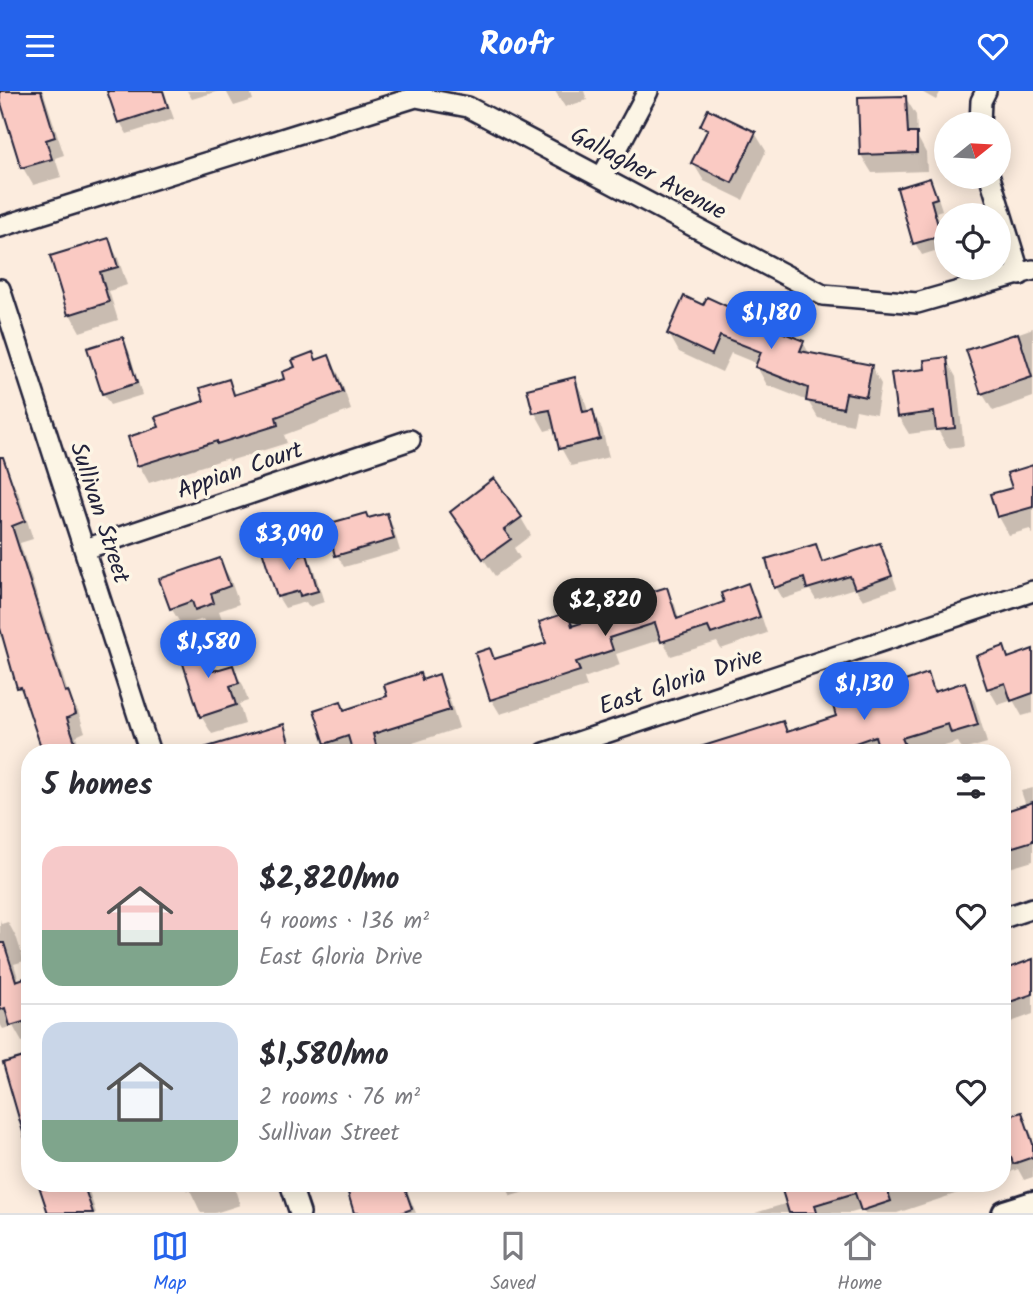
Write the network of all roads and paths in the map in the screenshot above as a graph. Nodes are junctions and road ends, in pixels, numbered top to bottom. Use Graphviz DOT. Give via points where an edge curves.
graph roads {
  1 [pos="648,91"];
  2 [pos="986,91"];
  3 [pos="981,112"];
  4 [pos="602,177"];
  5 [pos="994,189"];
  6 [pos="0,227"];
  7 [pos="1026,273"];
  8 [pos="0,289"];
  9 [pos="410,440"];
  10 [pos="85,549"];
  11 [pos="1033,591"];
  12 [pos="147,744"];
  13 [pos="572,744"];
  14 [pos="1033,908"];
  15 [pos="1011,915"];
  16 [pos="293,1192"];
  17 [pos="1033,1204"];
  18 [pos="300,1213"];
  19 [pos="1005,1213"];
  1 -- 4 [label="street"];
  2 -- 3 [label="street"];
  4 -- 6 [label="street, Gallagher Avenue" via="468,107 416,97"];
  4 -- 7 [label="street, Gallagher Avenue" via="822,295 917,303"];
  5 -- 7 [label="street"];
  8 -- 10 [label="street, Sullivan Street"];
  9 -- 10 [label="street, Appian Court"];
  10 -- 12 [label="street, Sullivan Street"];
  11 -- 13 [label="street, East Gloria Drive"];
  14 -- 15 [label="street"];
  16 -- 18 [label="street"];
  17 -- 19 [label="street"];
}
